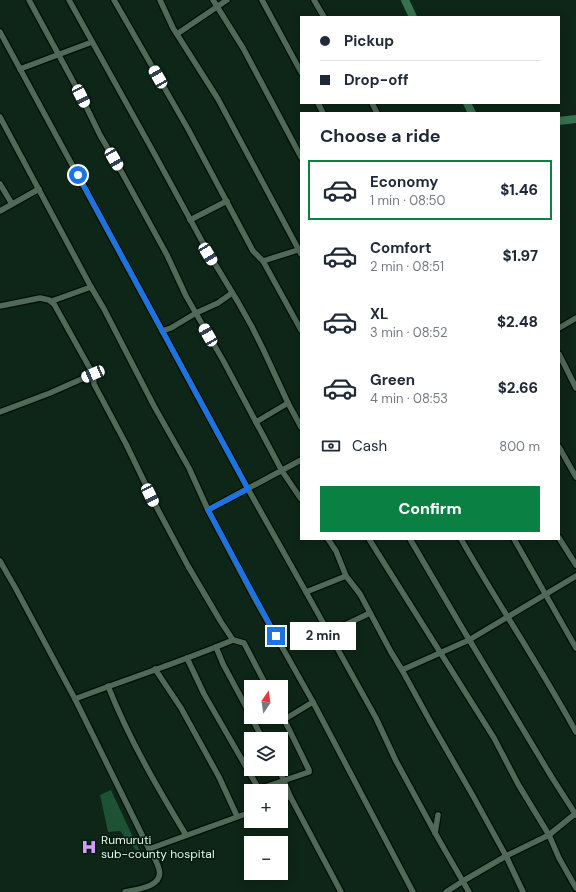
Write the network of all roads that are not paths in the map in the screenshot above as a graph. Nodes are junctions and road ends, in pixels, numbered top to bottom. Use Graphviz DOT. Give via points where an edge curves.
graph roads {
  1 [pos="29,0"];
  2 [pos="69,0"];
  3 [pos="114,0"];
  4 [pos="160,0"];
  5 [pos="213,0"];
  6 [pos="226,0"];
  7 [pos="262,0"];
  8 [pos="314,0"];
  9 [pos="218,7"];
  10 [pos="323,16"];
  11 [pos="0,32"];
  12 [pos="177,34"];
  13 [pos="92,42"];
  14 [pos="59,55"];
  15 [pos="20,69"];
  16 [pos="300,70"];
  17 [pos="132,113"];
  18 [pos="139,113"];
  19 [pos="0,117"];
  20 [pos="300,155"];
  21 [pos="0,184"];
  22 [pos="39,189"];
  23 [pos="227,201"];
  24 [pos="12,204"];
  25 [pos="0,211"];
  26 [pos="190,220"];
  27 [pos="300,251"];
  28 [pos="263,261"];
  29 [pos="90,287"];
  30 [pos="232,293"];
  31 [pos="52,301"];
  32 [pos="0,306"];
  33 [pos="196,313"];
  34 [pos="576,318"];
  35 [pos="560,327"];
  36 [pos="300,328"];
  37 [pos="162,331"];
  38 [pos="560,356"];
  39 [pos="93,374"];
  40 [pos="576,388"];
  41 [pos="288,403"];
  42 [pos="0,412"];
  43 [pos="256,422"];
  44 [pos="300,425"];
  45 [pos="560,449"];
  46 [pos="300,461"];
  47 [pos="282,470"];
  48 [pos="576,477"];
  49 [pos="248,489"];
  50 [pos="300,497"];
  51 [pos="208,510"];
  52 [pos="329,540"];
  53 [pos="370,540"];
  54 [pos="411,540"];
  55 [pos="462,540"];
  56 [pos="515,540"];
  57 [pos="560,540"];
  58 [pos="0,561"];
  59 [pos="576,565"];
  60 [pos="346,576"];
  61 [pos="576,576"];
  62 [pos="306,592"];
  63 [pos="545,594"];
  64 [pos="370,613"];
  65 [pos="508,617"];
  66 [pos="328,633"];
  67 [pos="233,640"];
  68 [pos="469,640"];
  69 [pos="216,647"];
  70 [pos="576,648"];
  71 [pos="441,653"];
  72 [pos="187,658"];
  73 [pos="155,669"];
  74 [pos="402,670"];
  75 [pos="263,680"];
  76 [pos="108,686"];
  77 [pos="75,699"];
  78 [pos="314,702"];
  79 [pos="244,704"];
  80 [pos="288,717"];
  81 [pos="287,724"];
  82 [pos="576,732"];
  83 [pos="281,776"];
  84 [pos="283,781"];
  85 [pos="255,784"];
  86 [pos="275,784"];
  87 [pos="290,796"];
  88 [pos="244,814"];
  89 [pos="576,814"];
  90 [pos="438,815"];
  91 [pos="237,816"];
  92 [pos="435,833"];
  93 [pos="549,835"];
  94 [pos="186,836"];
  95 [pos="149,849"];
  96 [pos="506,856"];
  97 [pos="463,881"];
  98 [pos="576,888"];
  99 [pos="125,892"];
  100 [pos="341,892"];
  101 [pos="413,892"];
  102 [pos="446,892"];
  103 [pos="469,892"];
  104 [pos="523,892"];
  1 -- 14 [label="street"];
  2 -- 13 [label="street"];
  3 -- 23 [label="street"];
  4 -- 12 [label="street"];
  5 -- 9 [label="street"];
  6 -- 9 [label="street"];
  7 -- 16 [label="street"];
  8 -- 10 [label="street"];
  9 -- 12 [label="street"];
  9 -- 20 [label="street" via="243,48"];
  11 -- 15 [label="street"];
  12 -- 27 [label="street" via="218,99"];
  13 -- 14 [label="street"];
  13 -- 17 [label="street"];
  14 -- 15 [label="street"];
  14 -- 33 [label="street"];
  15 -- 37 [label="street"];
  17 -- 18 [label="street"];
  17 -- 26 [label="street"];
  19 -- 22 [label="street"];
  21 -- 24 [label="street"];
  22 -- 24 [label="street"];
  22 -- 29 [label="street"];
  23 -- 26 [label="street"];
  23 -- 28 [label="street" via="253,252"];
  24 -- 25 [label="street"];
  26 -- 30 [label="street"];
  27 -- 28 [label="street"];
  28 -- 36 [label="street"];
  29 -- 31 [label="street"];
  29 -- 51 [label="street" via="189,468"];
  30 -- 33 [label="street"];
  30 -- 41 [label="street" via="263,349"];
  31 -- 32 [label="street" via="40,298"];
  31 -- 39 [label="street"];
  33 -- 37 [label="street"];
  33 -- 43 [label="street"];
  34 -- 35 [label="street"];
  37 -- 49 [label="street"];
  38 -- 40 [label="street"];
  39 -- 42 [label="street" via="50,394"];
  39 -- 67 [label="street" via="94,384 157,508 188,566"];
  41 -- 43 [label="street"];
  41 -- 44 [label="street"];
  43 -- 47 [label="street"];
  45 -- 48 [label="street"];
  46 -- 47 [label="street"];
  47 -- 49 [label="street"];
  47 -- 50 [label="street"];
  49 -- 51 [label="street"];
  49 -- 62 [label="street"];
  51 -- 78 [label="street"];
  52 -- 60 [label="street"];
  53 -- 71 [label="street"];
  54 -- 68 [label="street"];
  55 -- 65 [label="street"];
  56 -- 63 [label="street"];
  57 -- 59 [label="street"];
  58 -- 77 [label="street"];
  60 -- 62 [label="street"];
  60 -- 64 [label="street"];
  61 -- 63 [label="street"];
  62 -- 66 [label="street"];
  63 -- 65 [label="street"];
  63 -- 70 [label="street"];
  64 -- 66 [label="street"];
  64 -- 74 [label="street"];
  65 -- 68 [label="street"];
  65 -- 82 [label="street"];
  66 -- 92 [label="street" via="376,718"];
  67 -- 69 [label="street"];
  67 -- 75 [label="street" via="244,643"];
  68 -- 71 [label="street"];
  68 -- 89 [label="street"];
  69 -- 72 [label="street"];
  69 -- 79 [label="street"];
  71 -- 74 [label="street"];
  71 -- 93 [label="street" via="494,738"];
  72 -- 73 [label="street"];
  72 -- 85 [label="street" via="204,694"];
  73 -- 76 [label="street"];
  73 -- 91 [label="street" via="181,708"];
  74 -- 96 [label="street"];
  76 -- 77 [label="street"];
  76 -- 94 [label="street" via="132,740"];
  77 -- 95 [label="street"];
  78 -- 80 [label="street"];
  78 -- 101 [label="street"];
  81 -- 84 [label="street" via="309,771"];
  83 -- 84 [label="street"];
  84 -- 86 [label="street"];
  84 -- 87 [label="street"];
  87 -- 100 [label="street"];
  88 -- 91 [label="street"];
  89 -- 93 [label="street"];
  90 -- 92 [label="street"];
  91 -- 94 [label="street"];
  92 -- 97 [label="street"];
  93 -- 96 [label="street"];
  93 -- 98 [label="street"];
  94 -- 95 [label="street"];
  95 -- 99 [label="street" via="159,867 159,878 148,887"];
  96 -- 97 [label="street"];
  96 -- 104 [label="street"];
  97 -- 102 [label="street"];
  97 -- 103 [label="street"];
}
